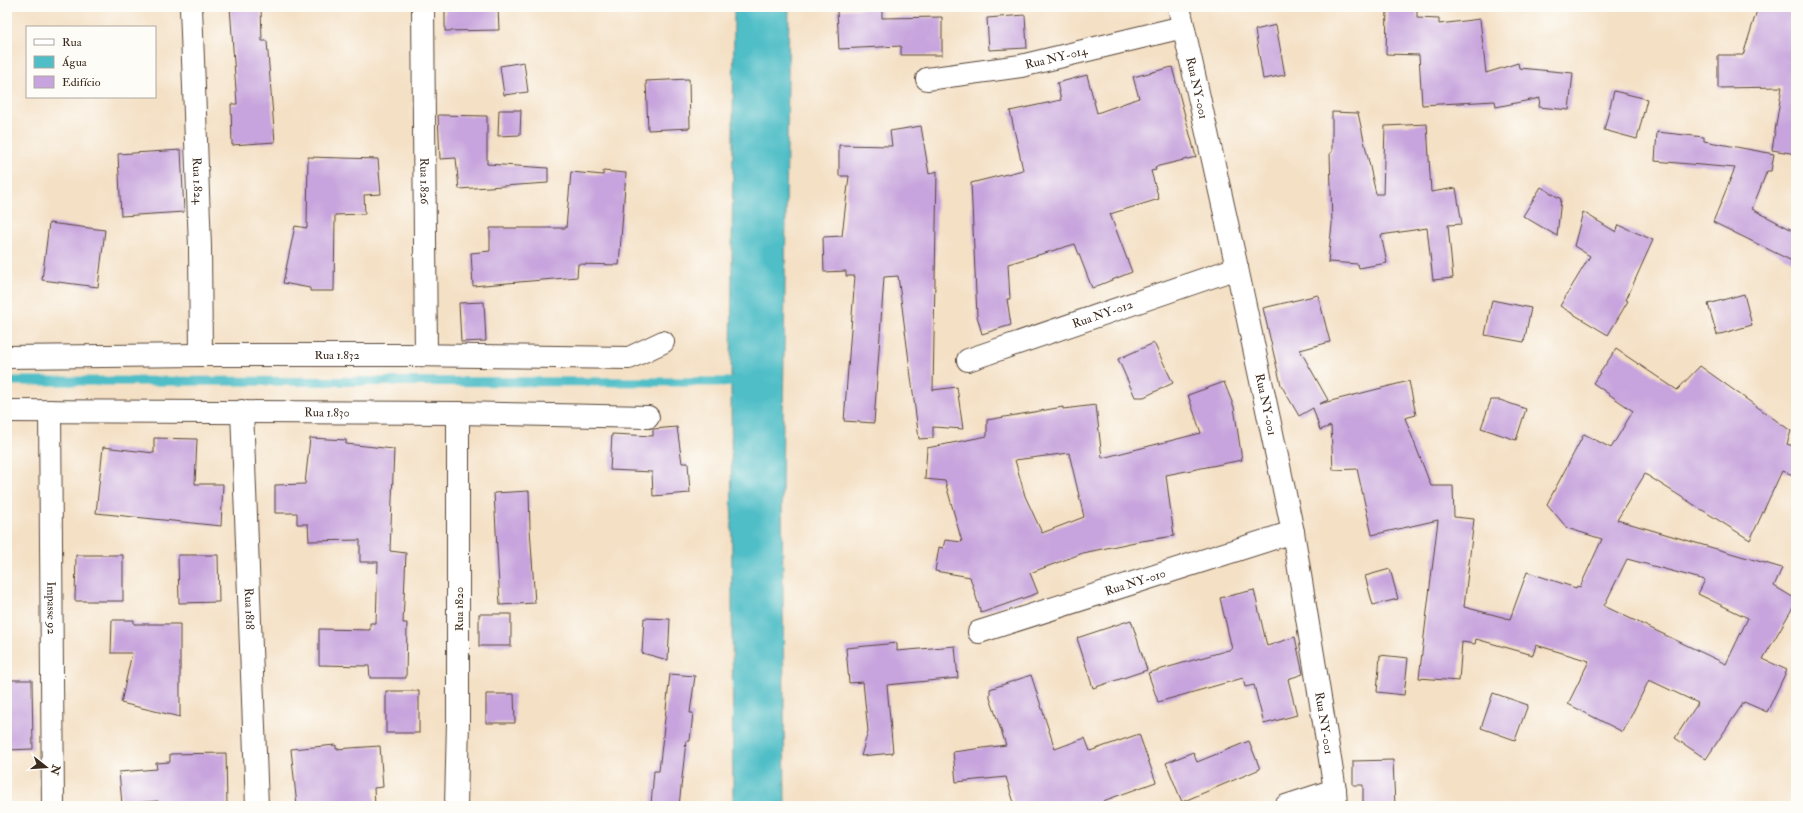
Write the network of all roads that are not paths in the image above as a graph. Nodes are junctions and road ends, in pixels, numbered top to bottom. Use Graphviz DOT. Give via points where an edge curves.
graph roads {
  1 [pos="191,7"];
  2 [pos="423,7"];
  3 [pos="1181,17"];
  4 [pos="927,79"];
  5 [pos="1237,268"];
  6 [pos="664,342"];
  7 [pos="201,355"];
  8 [pos="426,355"];
  9 [pos="7,357"];
  10 [pos="968,360"];
  11 [pos="50,410"];
  12 [pos="7,411"];
  13 [pos="242,411"];
  14 [pos="458,413"];
  15 [pos="648,418"];
  16 [pos="1293,532"];
  17 [pos="979,632"];
  18 [pos="1335,798"];
  19 [pos="53,806"];
  20 [pos="257,806"];
  21 [pos="456,806"];
  22 [pos="1286,806"];
  1 -- 7 [label="street, Rua 1.824" via="200,248"];
  2 -- 8 [label="street, Rua 1.826"];
  3 -- 4 [label="street, Rua NY-014" via="1021,66"];
  3 -- 5 [label="street, Rua NY-001"];
  5 -- 10 [label="street, Rua NY-012"];
  5 -- 16 [label="street, Rua NY-001"];
  6 -- 8 [label="street, Rua 1.832" via="629,358"];
  7 -- 8 [label="street, Rua 1.832"];
  7 -- 9 [label="street, Rua 1.832"];
  11 -- 12 [label="street, Rua 1.830"];
  11 -- 13 [label="street, Rua 1.830"];
  11 -- 19 [label="street, Impasse 92"];
  13 -- 14 [label="street, Rua 1.830"];
  13 -- 20 [label="street, Rua 1818"];
  14 -- 15 [label="street, Rua 1.830"];
  14 -- 21 [label="street, Rua 1820"];
  16 -- 17 [label="street, Rua NY-010"];
  16 -- 18 [label="street, Rua NY-001"];
  18 -- 22 [label="street"];
}
